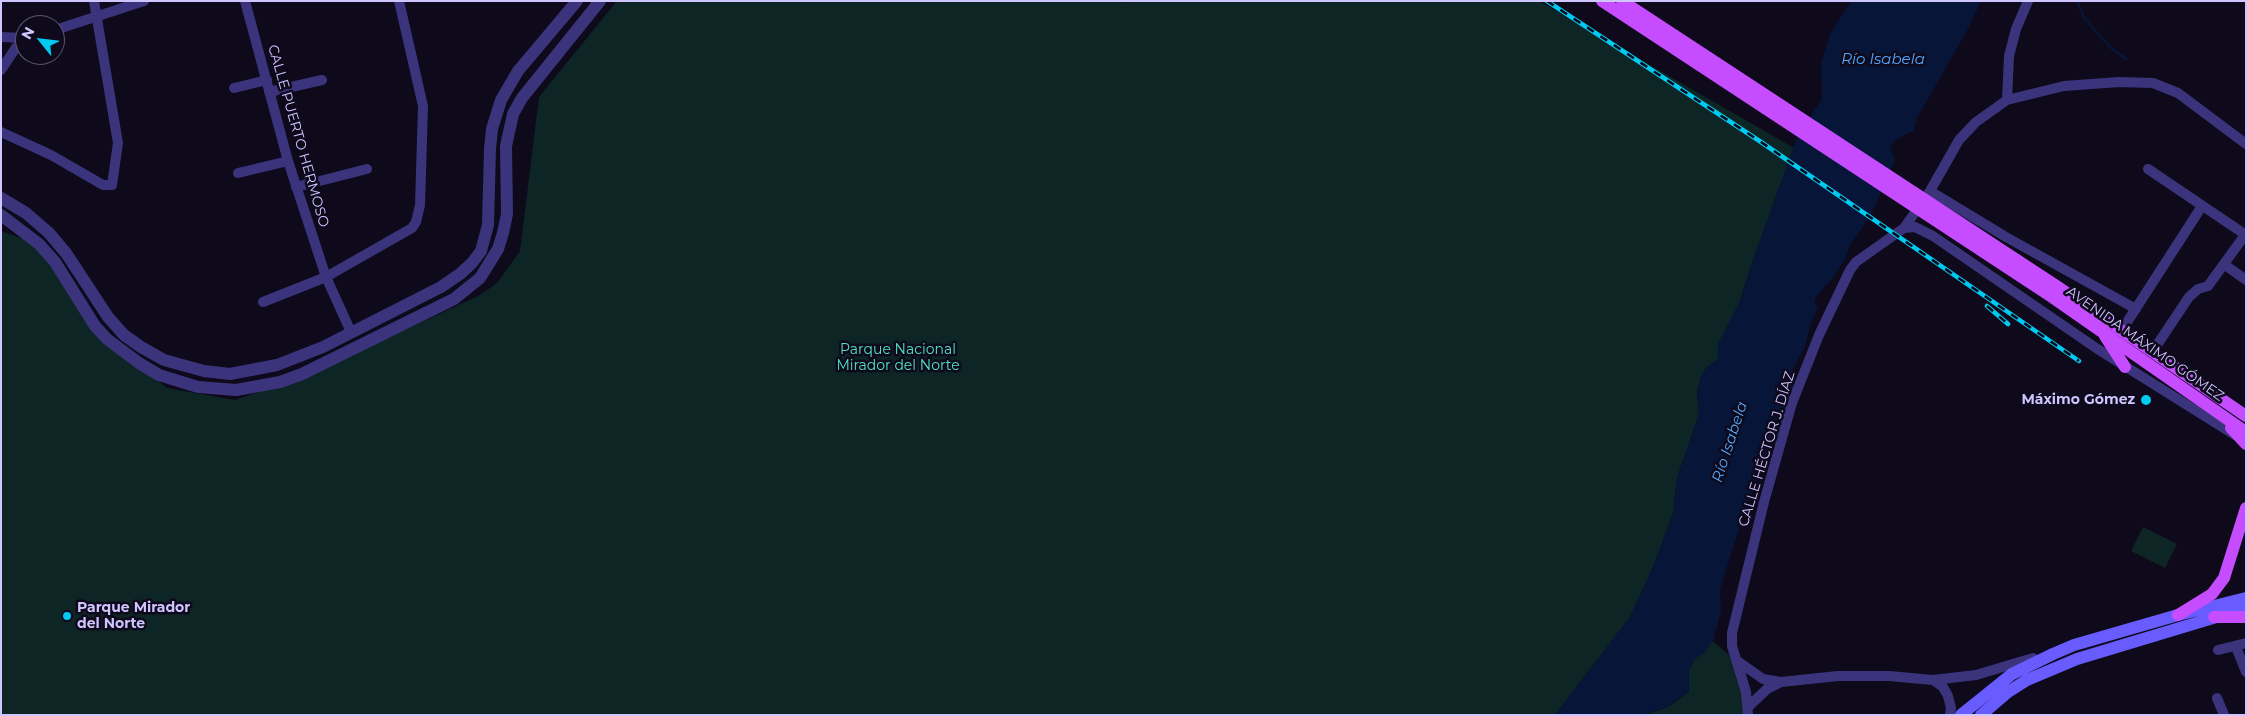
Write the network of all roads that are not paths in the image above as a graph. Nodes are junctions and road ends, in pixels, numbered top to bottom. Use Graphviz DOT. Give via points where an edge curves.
graph roads {
  1 [pos="94,1"];
  2 [pos="144,1"];
  3 [pos="245,1"];
  4 [pos="399,1"];
  5 [pos="577,1"];
  6 [pos="600,1"];
  7 [pos="1602,1"];
  8 [pos="1622,1"];
  9 [pos="2028,1"];
  10 [pos="98,16"];
  11 [pos="65,27"];
  12 [pos="1,37"];
  13 [pos="15,38"];
  14 [pos="15,50"];
  15 [pos="1,70"];
  16 [pos="267,80"];
  17 [pos="322,80"];
  18 [pos="234,88"];
  19 [pos="270,92"];
  20 [pos="2007,100"];
  21 [pos="1,132"];
  22 [pos="2246,144"];
  23 [pos="288,161"];
  24 [pos="367,169"];
  25 [pos="2148,169"];
  26 [pos="238,173"];
  27 [pos="506,183"];
  28 [pos="488,186"];
  29 [pos="296,187"];
  30 [pos="1930,191"];
  31 [pos="1,198"];
  32 [pos="2202,206"];
  33 [pos="1,215"];
  34 [pos="1904,228"];
  35 [pos="2245,235"];
  36 [pos="2225,265"];
  37 [pos="326,277"];
  38 [pos="2246,280"];
  39 [pos="2055,292"];
  40 [pos="263,302"];
  41 [pos="2136,309"];
  42 [pos="2101,330"];
  43 [pos="2122,330"];
  44 [pos="351,332"];
  45 [pos="2153,352"];
  46 [pos="2125,366"];
  47 [pos="2246,416"];
  48 [pos="2244,438"];
  49 [pos="2246,508"];
  50 [pos="2246,598"];
  51 [pos="2246,608"];
  52 [pos="2178,615"];
  53 [pos="2246,616"];
  54 [pos="2214,617"];
  55 [pos="2074,645"];
  56 [pos="2241,645"];
  57 [pos="2218,650"];
  58 [pos="1735,660"];
  59 [pos="2246,672"];
  60 [pos="1933,680"];
  61 [pos="1781,682"];
  62 [pos="2217,698"];
  63 [pos="1749,710"];
  64 [pos="1950,715"];
  65 [pos="1961,715"];
  66 [pos="1981,715"];
  67 [pos="2224,715"];
  1 -- 10 [label="street"];
  2 -- 10 [label="street"];
  3 -- 16 [label="street, CALLE PUERTO HERMOSO"];
  4 -- 37 [label="street" via="423,106 419,216 412,228"];
  5 -- 28 [label="street" via="518,71 501,100 492,129"];
  6 -- 27 [label="street" via="538,77 513,114 506,146"];
  7 -- 39 [label="main road"];
  8 -- 39 [label="main road"];
  9 -- 20 [label="street" via="2009,56"];
  10 -- 11 [label="street"];
  10 -- 21 [label="street" via="118,143 112,185 104,185 51,154"];
  12 -- 13 [label="street"];
  14 -- 15 [label="street"];
  16 -- 18 [label="street"];
  16 -- 19 [label="street, CALLE PUERTO HERMOSO"];
  17 -- 19 [label="street"];
  19 -- 23 [label="street, CALLE PUERTO HERMOSO"];
  20 -- 22 [label="street, CALLE HÉCTOR J. DÍAZ" via="2064,86 2153,83 2184,97"];
  20 -- 30 [label="street, CALLE HÉCTOR J. DÍAZ" via="1976,122 1959,140"];
  23 -- 26 [label="street"];
  23 -- 29 [label="street, CALLE PUERTO HERMOSO"];
  24 -- 29 [label="street"];
  25 -- 32 [label="street"];
  27 -- 28 [label="street"];
  27 -- 33 [label="street" via="506,214 498,249 480,278 469,288 454,299 302,374 270,386 236,390 176,382 120,350 86,315 55,262 39,244"];
  28 -- 44 [label="street" via="486,237 472,263 441,286"];
  29 -- 37 [label="street, CALLE PUERTO HERMOSO"];
  30 -- 34 [label="street, CALLE HÉCTOR J. DÍAZ"];
  30 -- 41 [label="street"];
  31 -- 44 [label="street" via="49,232 124,335 164,360 204,371 230,374 253,371 305,355"];
  32 -- 35 [label="street"];
  32 -- 41 [label="street"];
  34 -- 46 [label="street" via="1915,227 1933,236"];
  34 -- 58 [label="street, CALLE HÉCTOR J. DÍAZ" via="1853,266 1815,343 1792,403 1762,511 1732,633"];
  35 -- 36 [label="street"];
  36 -- 38 [label="street"];
  36 -- 45 [label="street" via="2208,286 2189,297"];
  37 -- 40 [label="street"];
  37 -- 44 [label="street, CALLE PUERTO HERMOSO"];
  39 -- 42 [label="main road, AVENIDA MÁXIMO GÓMEZ"];
  39 -- 43 [label="main road, AVENIDA MÁXIMO GÓMEZ"];
  41 -- 43 [label="street"];
  42 -- 46 [label="main road"];
  42 -- 48 [label="main road, AVENIDA MÁXIMO GÓMEZ" via="2218,413"];
  43 -- 45 [label="main road, AVENIDA MÁXIMO GÓMEZ"];
  45 -- 47 [label="main road, AVENIDA MÁXIMO GÓMEZ"];
  46 -- 48 [label="street"];
  49 -- 52 [label="main road" via="2224,578 2212,594"];
  50 -- 52 [label="main road"];
  51 -- 54 [label="main road"];
  52 -- 55 [label="main road"];
  53 -- 54 [label="main road"];
  54 -- 66 [label="main road" via="2108,648 2052,669 2008,692"];
  55 -- 60 [label="street" via="2002,669"];
  55 -- 65 [label="main road" via="2012,674"];
  56 -- 57 [label="street"];
  56 -- 59 [label="street"];
  58 -- 61 [label="street" via="1763,679"];
  58 -- 63 [label="street, CALLE HÉCTOR J. DÍAZ"];
  60 -- 61 [label="street" via="1838,676"];
  60 -- 64 [label="street" via="1943,687 1948,696"];
  61 -- 63 [label="street" via="1767,689"];
  62 -- 67 [label="street"];
}
